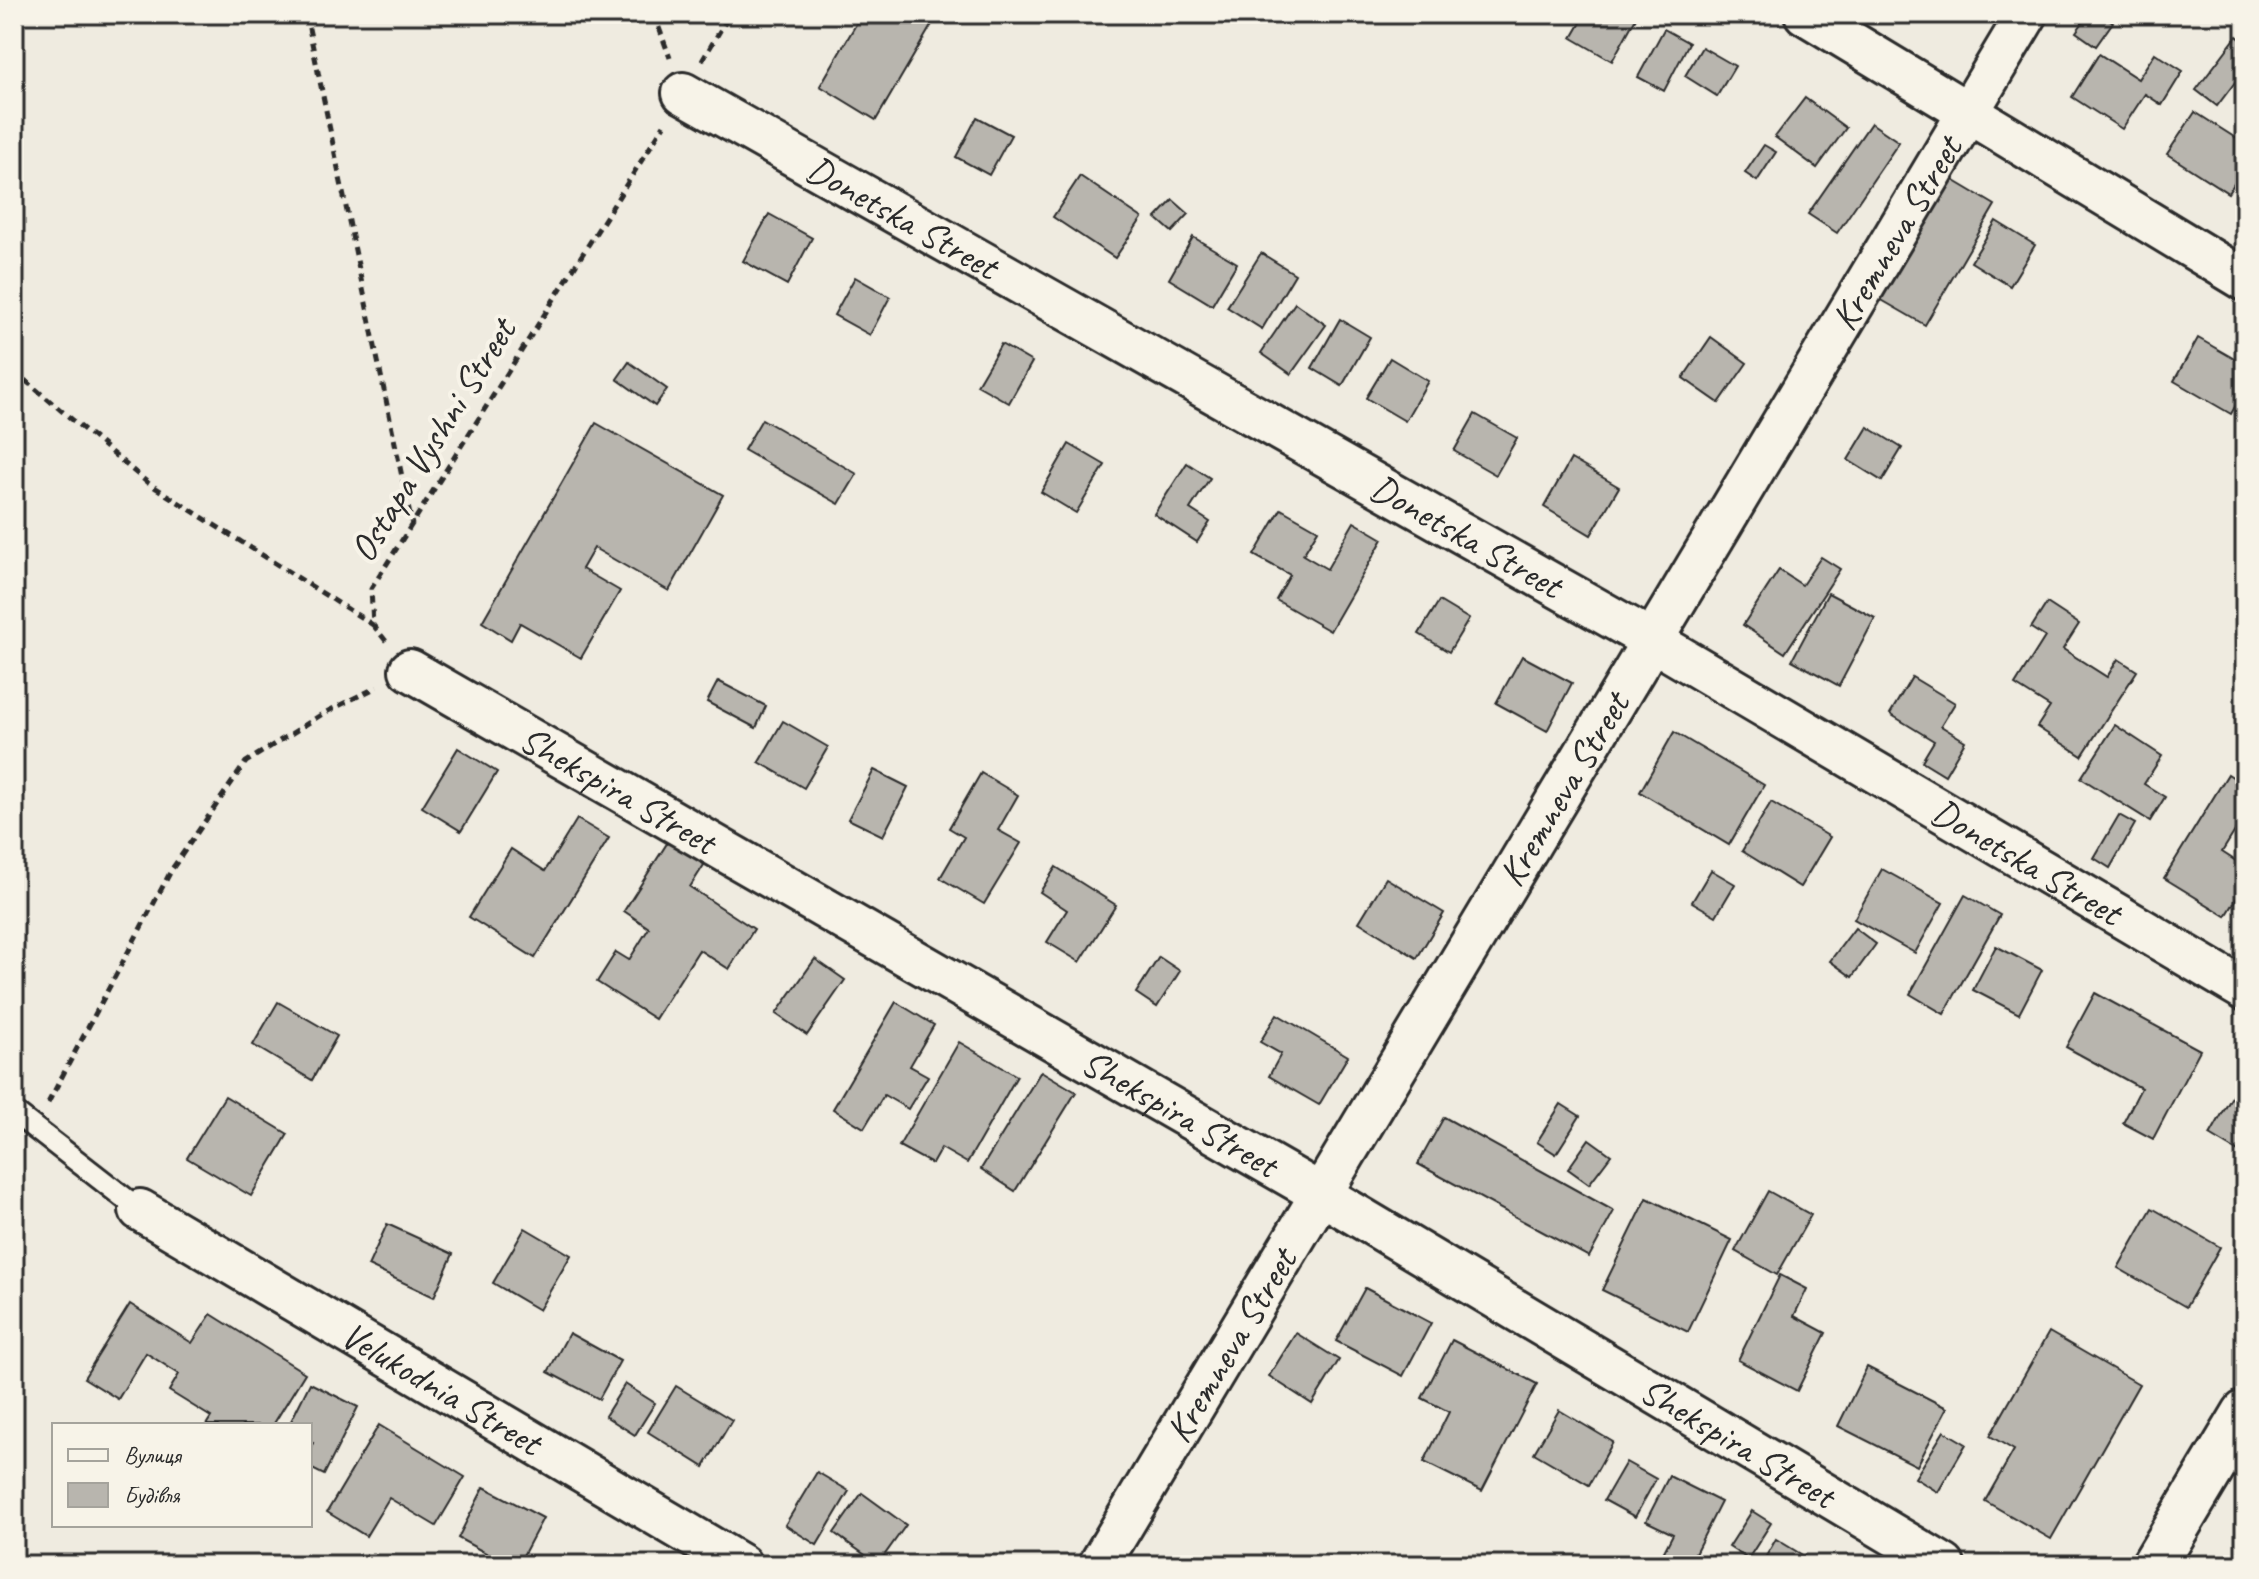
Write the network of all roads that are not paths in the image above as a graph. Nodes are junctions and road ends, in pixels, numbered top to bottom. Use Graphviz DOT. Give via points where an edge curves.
graph roads {
  1 [pos="1805,14"];
  2 [pos="2027,14"];
  3 [pos="683,93"];
  4 [pos="1967,111"];
  5 [pos="2245,280"];
  6 [pos="1653,641"];
  7 [pos="410,670"];
  8 [pos="2245,990"];
  9 [pos="14,1112"];
  10 [pos="1321,1194"];
  11 [pos="140,1210"];
  12 [pos="2245,1413"];
  13 [pos="741,1565"];
  14 [pos="1099,1565"];
  15 [pos="1944,1565"];
  16 [pos="2154,1565"];
  1 -- 4 [label="street"];
  2 -- 4 [label="street, Kremneva Street"];
  3 -- 6 [label="street, Donetska Street"];
  4 -- 5 [label="street"];
  4 -- 6 [label="street, Kremneva Street"];
  6 -- 8 [label="street, Donetska Street"];
  6 -- 10 [label="street, Kremneva Street"];
  7 -- 10 [label="street, Shekspira Street"];
  9 -- 11 [label="lane"];
  10 -- 14 [label="street, Kremneva Street"];
  10 -- 15 [label="street, Shekspira Street"];
  11 -- 13 [label="street, Velukodnia Street"];
  12 -- 16 [label="street"];
}
